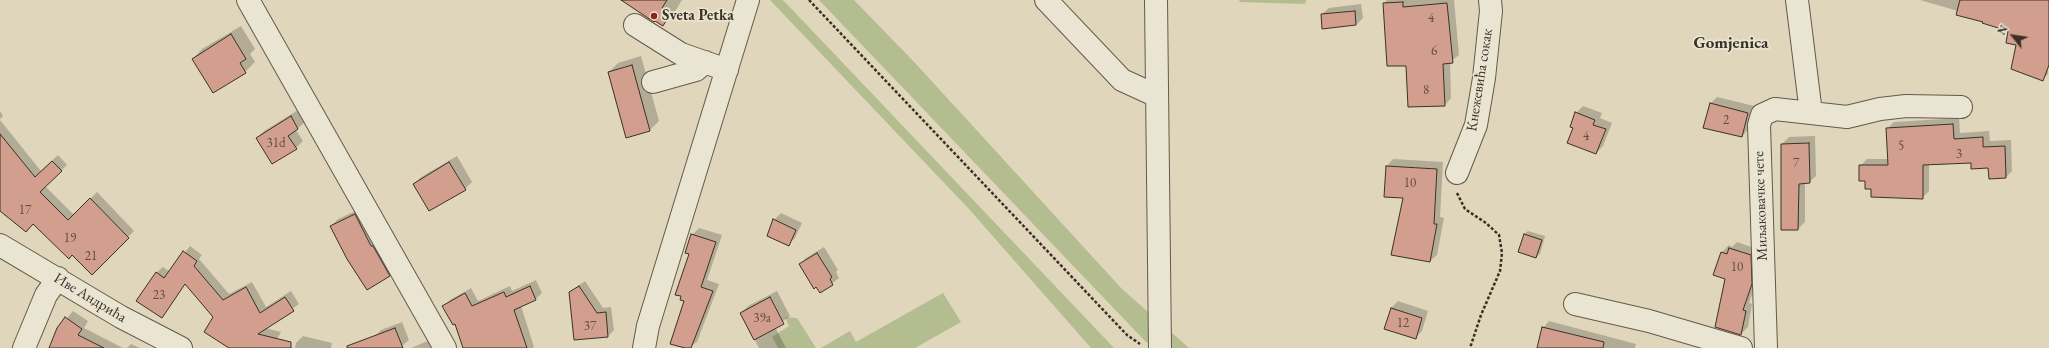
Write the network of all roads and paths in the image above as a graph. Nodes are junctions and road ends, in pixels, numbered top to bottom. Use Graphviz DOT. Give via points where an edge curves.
graph roads {
  1 [pos="248,0"];
  2 [pos="748,0"];
  3 [pos="809,0"];
  4 [pos="1046,0"];
  5 [pos="1156,0"];
  6 [pos="1490,0"];
  7 [pos="1797,0"];
  8 [pos="635,25"];
  9 [pos="705,62"];
  10 [pos="727,70"];
  11 [pos="653,82"];
  12 [pos="1157,96"];
  13 [pos="1961,108"];
  14 [pos="1811,113"];
  15 [pos="1457,173"];
  16 [pos="0,245"];
  17 [pos="58,278"];
  18 [pos="1574,304"];
  19 [pos="1150,347"];
  20 [pos="24,348"];
  21 [pos="181,348"];
  22 [pos="445,348"];
  23 [pos="644,348"];
  24 [pos="1470,348"];
  25 [pos="1741,348"];
  26 [pos="1766,348"];
  1 -- 22 [label="street"];
  2 -- 10 [label="street"];
  3 -- 19 [label="path" via="1127,335"];
  4 -- 12 [label="street" via="1122,80"];
  5 -- 12 [label="street"];
  6 -- 15 [label="street, Кнежевића сокак" via="1484,78 1476,125"];
  7 -- 14 [label="street"];
  8 -- 9 [label="street" via="681,54"];
  9 -- 10 [label="street"];
  9 -- 11 [label="street" via="696,70"];
  10 -- 23 [label="street" via="648,326"];
  12 -- 19 [label="street"];
  13 -- 14 [label="street, Миљаковачке чете" via="1906,106 1847,116"];
  14 -- 26 [label="street, Миљаковачке чете" via="1775,109 1767,111 1760,120"];
  15 -- 24 [label="path" via="1455,185 1458,198 1465,209 1499,235 1502,253 1500,272"];
  16 -- 17 [label="street, Иве Андрића"];
  17 -- 20 [label="street" via="46,294"];
  17 -- 21 [label="street, Иве Андрића" via="121,317"];
  18 -- 25 [label="street" via="1650,320"];
}
